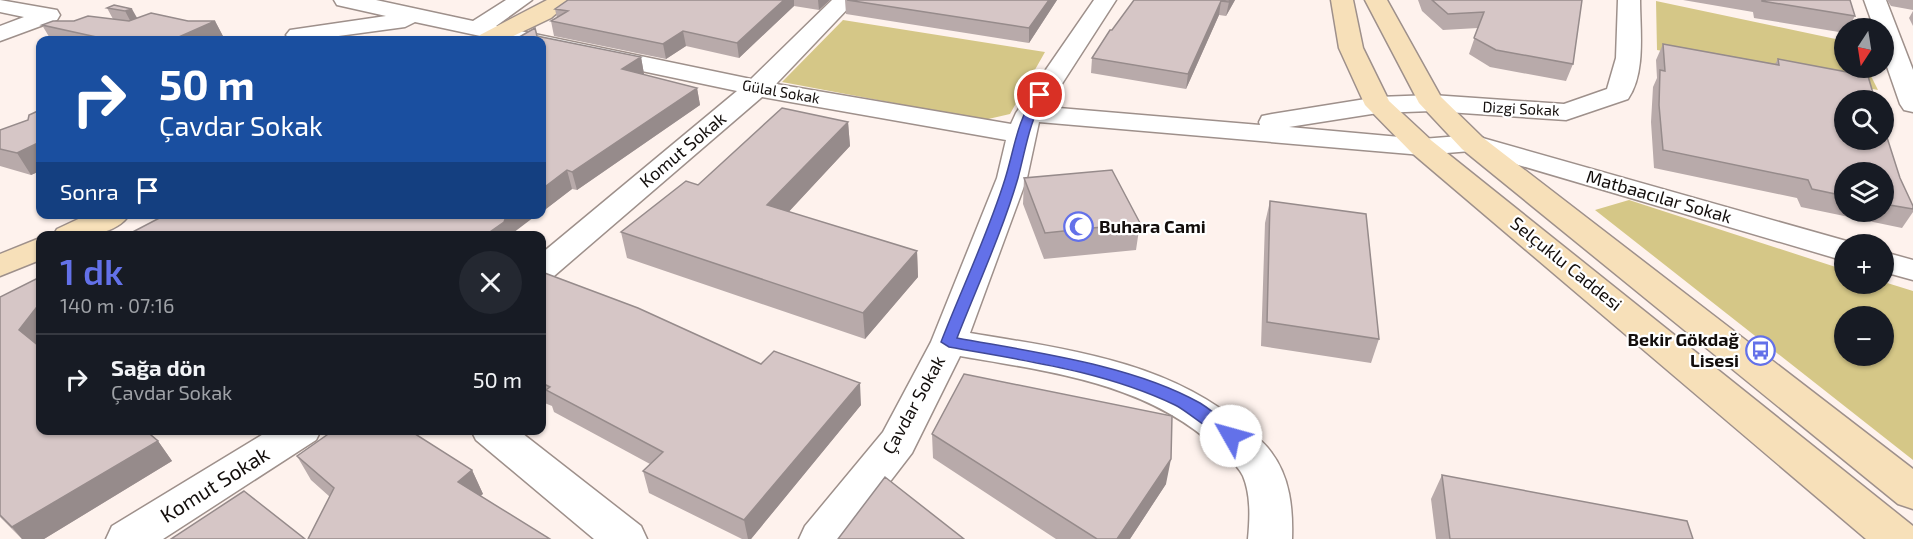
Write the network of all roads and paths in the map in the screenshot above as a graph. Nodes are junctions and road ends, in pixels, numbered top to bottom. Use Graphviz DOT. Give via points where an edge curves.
graph roads {
  1 [pos="345,0"];
  2 [pos="520,0"];
  3 [pos="561,0"];
  4 [pos="845,0"];
  5 [pos="1105,0"];
  6 [pos="1342,0"];
  7 [pos="1376,0"];
  8 [pos="1629,0"];
  9 [pos="1875,0"];
  10 [pos="0,5"];
  11 [pos="375,7"];
  12 [pos="445,26"];
  13 [pos="7,27"];
  14 [pos="488,35"];
  15 [pos="37,36"];
  16 [pos="295,36"];
  17 [pos="302,36"];
  18 [pos="546,44"];
  19 [pos="757,88"];
  20 [pos="1432,104"];
  21 [pos="1913,104"];
  22 [pos="1378,105"];
  23 [pos="1025,124"];
  24 [pos="1220,130"];
  25 [pos="1472,142"];
  26 [pos="1422,147"];
  27 [pos="104,219"];
  28 [pos="79,231"];
  29 [pos="1834,248"];
  30 [pos="36,250"];
  31 [pos="1894,265"];
  32 [pos="0,266"];
  33 [pos="546,266"];
  34 [pos="1913,270"];
  35 [pos="949,342"];
  36 [pos="294,435"];
  37 [pos="496,435"];
  38 [pos="1913,492"];
  39 [pos="128,539"];
  40 [pos="625,539"];
  41 [pos="821,539"];
  42 [pos="1270,539"];
  43 [pos="1897,539"];
  1 -- 11 [label="street"];
  2 -- 14 [label="street"];
  3 -- 14 [label="main road" via="543,13"];
  4 -- 19 [label="street, Komut Sokak"];
  5 -- 23 [label="street, Çavdar Sokak"];
  6 -- 22 [label="main road, Selçuklu Caddesi" via="1351,48"];
  7 -- 20 [label="main road, Selçuklu Caddesi"];
  8 -- 20 [label="street, Dizgi Sokak" via="1628,58 1620,94 1566,112"];
  9 -- 21 [label="street"];
  10 -- 13 [label="street" via="49,15"];
  11 -- 14 [label="street"];
  11 -- 16 [label="street"];
  12 -- 17 [label="street" via="414,19"];
  13 -- 15 [label="street"];
  18 -- 19 [label="street, Gülal Sokak"];
  19 -- 23 [label="street, Gülal Sokak"];
  19 -- 33 [label="street, Komut Sokak"];
  20 -- 22 [label="street"];
  20 -- 25 [label="main road, Selçuklu Caddesi"];
  22 -- 24 [label="street"];
  22 -- 26 [label="main road, Selçuklu Caddesi"];
  23 -- 24 [label="street, Gülal Sokak"];
  23 -- 35 [label="street, Çavdar Sokak" via="1012,178"];
  24 -- 26 [label="street"];
  25 -- 26 [label="street"];
  25 -- 29 [label="street, Matbaacılar Sokak"];
  25 -- 38 [label="main road, Selçuklu Caddesi"];
  26 -- 43 [label="main road, Selçuklu Caddesi"];
  27 -- 28 [label="main road"];
  30 -- 32 [label="main road"];
  31 -- 34 [label="street"];
  35 -- 41 [label="street, Çavdar Sokak" via="898,442"];
  35 -- 42 [label="street" via="1067,363 1152,388 1195,408 1231,436 1259,467 1272,512"];
  36 -- 39 [label="street, Komut Sokak"];
  37 -- 40 [label="street"];
}
